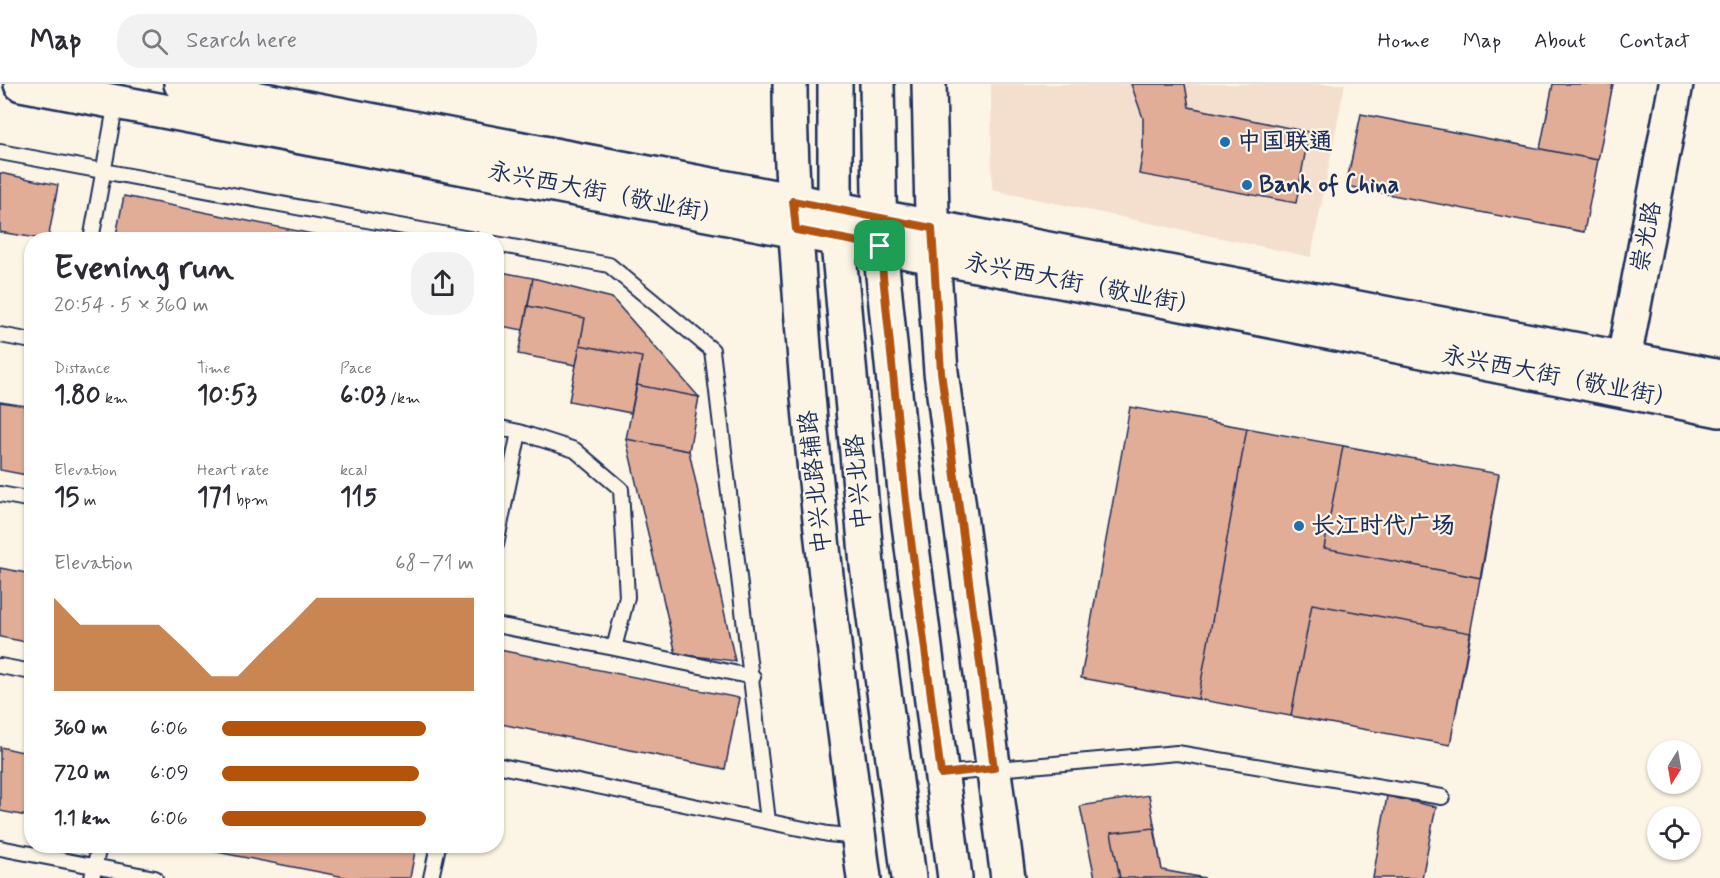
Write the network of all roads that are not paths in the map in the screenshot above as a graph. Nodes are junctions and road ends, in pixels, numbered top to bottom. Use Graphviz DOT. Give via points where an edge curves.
graph roads {
  1 [pos="21,84"];
  2 [pos="181,84"];
  3 [pos="790,84"];
  4 [pos="835,84"];
  5 [pos="877,84"];
  6 [pos="929,84"];
  7 [pos="1676,84"];
  8 [pos="223,88"];
  9 [pos="116,102"];
  10 [pos="0,152"];
  11 [pos="103,171"];
  12 [pos="794,216"];
  13 [pos="836,224"];
  14 [pos="92,232"];
  15 [pos="432,232"];
  16 [pos="879,232"];
  17 [pos="933,242"];
  18 [pos="504,245"];
  19 [pos="0,335"];
  20 [pos="24,340"];
  21 [pos="1621,374"];
  22 [pos="1720,377"];
  23 [pos="1720,410"];
  24 [pos="504,429"];
  25 [pos="519,432"];
  26 [pos="0,494"];
  27 [pos="24,498"];
  28 [pos="504,506"];
  29 [pos="504,627"];
  30 [pos="614,648"];
  31 [pos="0,666"];
  32 [pos="24,670"];
  33 [pos="753,676"];
  34 [pos="504,767"];
  35 [pos="994,768"];
  36 [pos="941,774"];
  37 [pos="1443,797"];
  38 [pos="768,821"];
  39 [pos="859,837"];
  40 [pos="0,848"];
  41 [pos="97,853"];
  42 [pos="436,853"];
  43 [pos="93,872"];
  44 [pos="155,878"];
  45 [pos="431,878"];
  46 [pos="864,878"];
  47 [pos="909,878"];
  48 [pos="955,878"];
  49 [pos="1008,878"];
  1 -- 9 [label="main road, 永兴西大街（敬业街）"];
  2 -- 8 [label="main road, 永兴西大街（敬业街）"];
  3 -- 12 [label="main road, 中兴北路辅路"];
  4 -- 13 [label="main road, 中兴北路"];
  5 -- 16 [label="main road, 中兴北路"];
  6 -- 17 [label="main road"];
  7 -- 21 [label="main road, 崇光路"];
  8 -- 12 [label="main road, 永兴西大街（敬业街）"];
  9 -- 11 [label="lane"];
  9 -- 12 [label="main road, 永兴西大街（敬业街）"];
  10 -- 11 [label="lane"];
  11 -- 14 [label="lane"];
  11 -- 15 [label="lane"];
  12 -- 13 [label="main road, 永兴西大街（敬业街）"];
  12 -- 39 [label="main road, 中兴北路辅路" via="805,375 830,619"];
  13 -- 16 [label="main road, 永兴西大街（敬业街）"];
  13 -- 47 [label="main road, 中兴北路" via="867,565"];
  16 -- 17 [label="main road, 永兴西大街（敬业街）"];
  16 -- 36 [label="main road, 中兴北路" via="906,501"];
  17 -- 21 [label="main road, 永兴西大街（敬业街）"];
  17 -- 35 [label="main road" via="941,372"];
  18 -- 33 [label="lane" via="609,265 712,350"];
  19 -- 20 [label="lane"];
  21 -- 22 [label="main road, 永兴西大街（敬业街）"];
  21 -- 23 [label="main road, 永兴西大街（敬业街）"];
  24 -- 25 [label="lane"];
  25 -- 28 [label="lane"];
  25 -- 30 [label="lane" via="575,450 621,489 627,597"];
  26 -- 27 [label="lane"];
  29 -- 30 [label="lane"];
  30 -- 33 [label="lane"];
  31 -- 32 [label="lane"];
  33 -- 38 [label="lane"];
  34 -- 38 [label="lane"];
  35 -- 36 [label="lane"];
  35 -- 37 [label="lane" via="1177,753"];
  35 -- 49 [label="main road"];
  36 -- 48 [label="main road, 中兴北路"];
  38 -- 39 [label="lane"];
  39 -- 46 [label="main road, 中兴北路辅路"];
  40 -- 43 [label="lane"];
  41 -- 43 [label="lane"];
  42 -- 45 [label="lane"];
  43 -- 44 [label="lane"];
}
